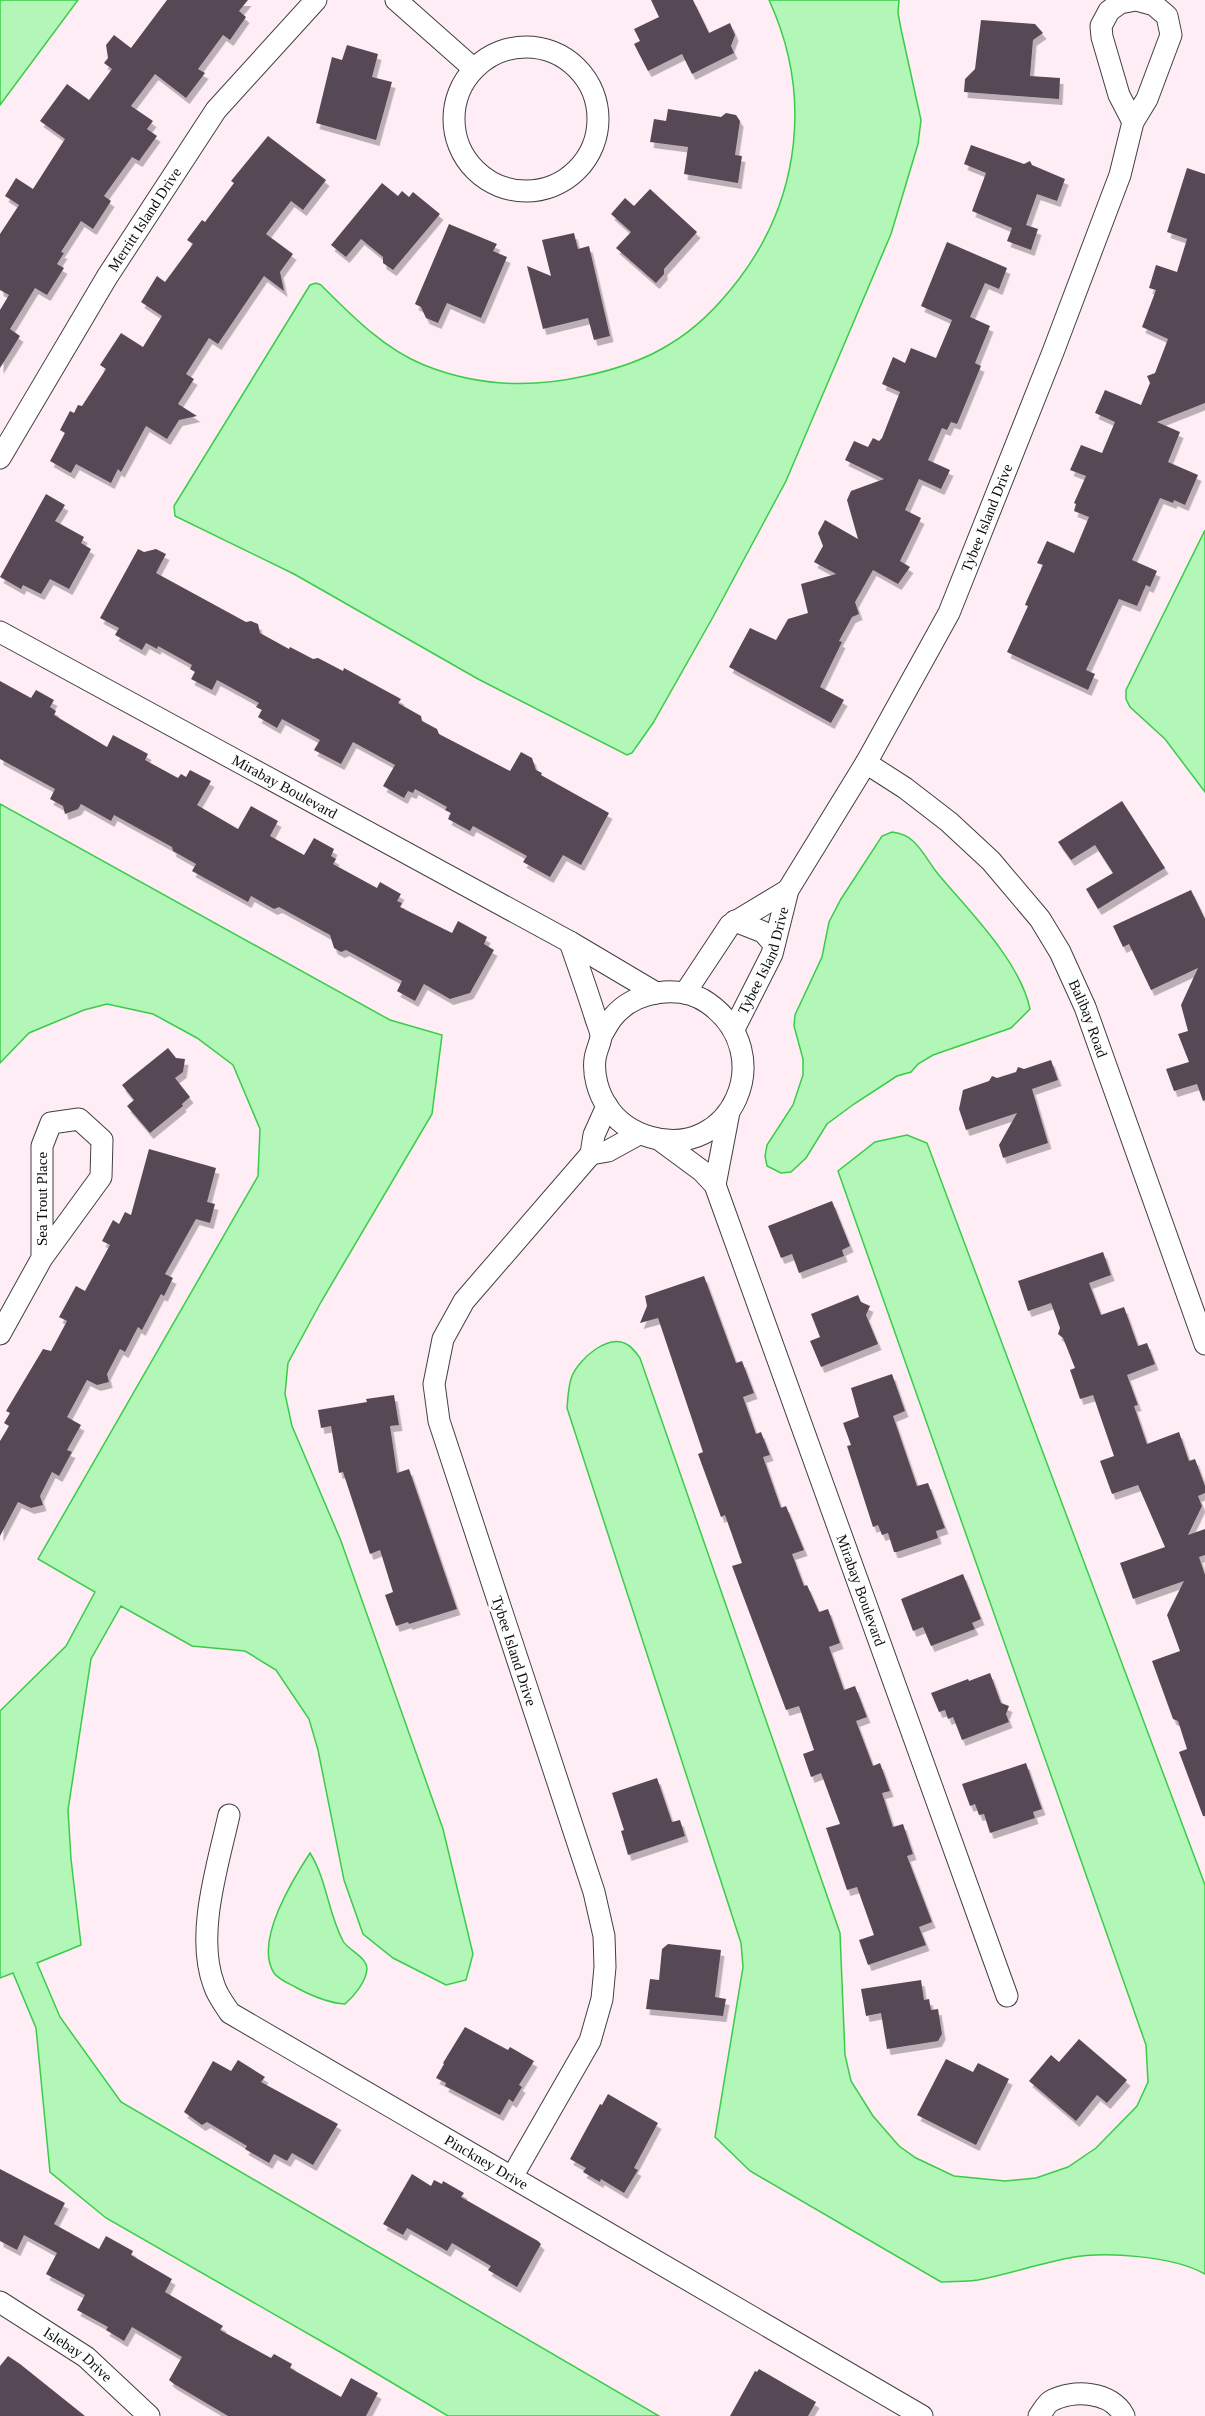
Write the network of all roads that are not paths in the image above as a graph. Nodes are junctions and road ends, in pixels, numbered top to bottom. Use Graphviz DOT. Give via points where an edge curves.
graph roads {
  1 [pos="316,0"];
  2 [pos="396,0"];
  3 [pos="474,69"];
  4 [pos="1133,122"];
  5 [pos="0,458"];
  6 [pos="0,632"];
  7 [pos="866,763"];
  8 [pos="788,890"];
  9 [pos="735,921"];
  10 [pos="570,942"];
  11 [pos="774,944"];
  12 [pos="656,993"];
  13 [pos="685,993"];
  14 [pos="734,1029"];
  15 [pos="601,1036"];
  16 [pos="607,1106"];
  17 [pos="729,1112"];
  18 [pos="639,1134"];
  19 [pos="660,1140"];
  20 [pos="591,1154"];
  21 [pos="715,1185"];
  22 [pos="42,1258"];
  23 [pos="0,1334"];
  24 [pos="1205,1344"];
  25 [pos="229,1815"];
  26 [pos="1007,1996"];
  27 [pos="512,2177"];
  28 [pos="0,2302"];
  29 [pos="149,2416"];
  30 [pos="922,2416"];
  31 [pos="1039,2416"];
  32 [pos="1124,2416"];
  1 -- 5 [label="street, Merritt Island Drive" via="216,110 107,277"];
  2 -- 3 [label="street"];
  3 -- 3 [label="street" via="461,88 454,110 455,133 463,154 477,172 496,185 518,191 541,190 562,182 580,168 593,147 598,122 595,98 583,76 565,59 542,49 517,48 493,55"];
  4 -- 4 [label="street, Tybee Island Drive" via="1147,99 1171,35 1167,16 1154,5 1136,0 1120,3 1109,11 1101,26 1119,95"];
  4 -- 7 [label="street, Tybee Island Drive" via="1120,175 949,613"];
  6 -- 10 [label="street, Mirabay Boulevard"];
  7 -- 8 [label="street, Tybee Island Drive"];
  7 -- 24 [label="street, Balibay Road" via="950,822 991,861 1040,919 1060,952 1085,1006"];
  8 -- 9 [label="street, Tybee Island Drive"];
  8 -- 11 [label="street, Tybee Island Drive"];
  9 -- 11 [label="street" via="764,932"];
  9 -- 13 [label="street, Tybee Island Drive"];
  10 -- 12 [label="street, Mirabay Boulevard"];
  10 -- 15 [label="street, Mirabay Boulevard"];
  11 -- 14 [label="street, Tybee Island Drive"];
  12 -- 13 [label="street, Mirabay Boulevard"];
  12 -- 15 [label="street, Mirabay Boulevard" via="633,1001 620,1011"];
  13 -- 14 [label="street, Mirabay Boulevard" via="705,1000"];
  14 -- 17 [label="street, Mirabay Boulevard" via="742,1049 744,1071 740,1092"];
  15 -- 16 [label="street, Mirabay Boulevard" via="595,1059 597,1084"];
  16 -- 18 [label="street, Mirabay Boulevard"];
  16 -- 20 [label="street, Tybee Island Drive"];
  17 -- 19 [label="street, Mirabay Boulevard" via="710,1129 686,1139"];
  17 -- 21 [label="street, Mirabay Boulevard"];
  18 -- 19 [label="street, Mirabay Boulevard"];
  18 -- 20 [label="street" via="608,1151"];
  19 -- 21 [label="street, Mirabay Boulevard"];
  20 -- 27 [label="street, Tybee Island Drive" via="464,1301 443,1340 434,1384 439,1421 604,1936 602,1999 590,2041"];
  21 -- 26 [label="street, Mirabay Boulevard"];
  22 -- 22 [label="street, Sea Trout Place" via="101,1178 102,1140 79,1119 51,1123 42,1146"];
  22 -- 23 [label="street, Sea Trout Place"];
  25 -- 27 [label="street, Pinckney Drive" via="209,1908 207,1957 214,1986 230,2013"];
  27 -- 30 [label="street, Pinckney Drive"];
  28 -- 29 [label="street, Islebay Drive" via="86,2357"];
  31 -- 32 [label="street" via="1049,2402 1076,2392 1107,2399"];
}
